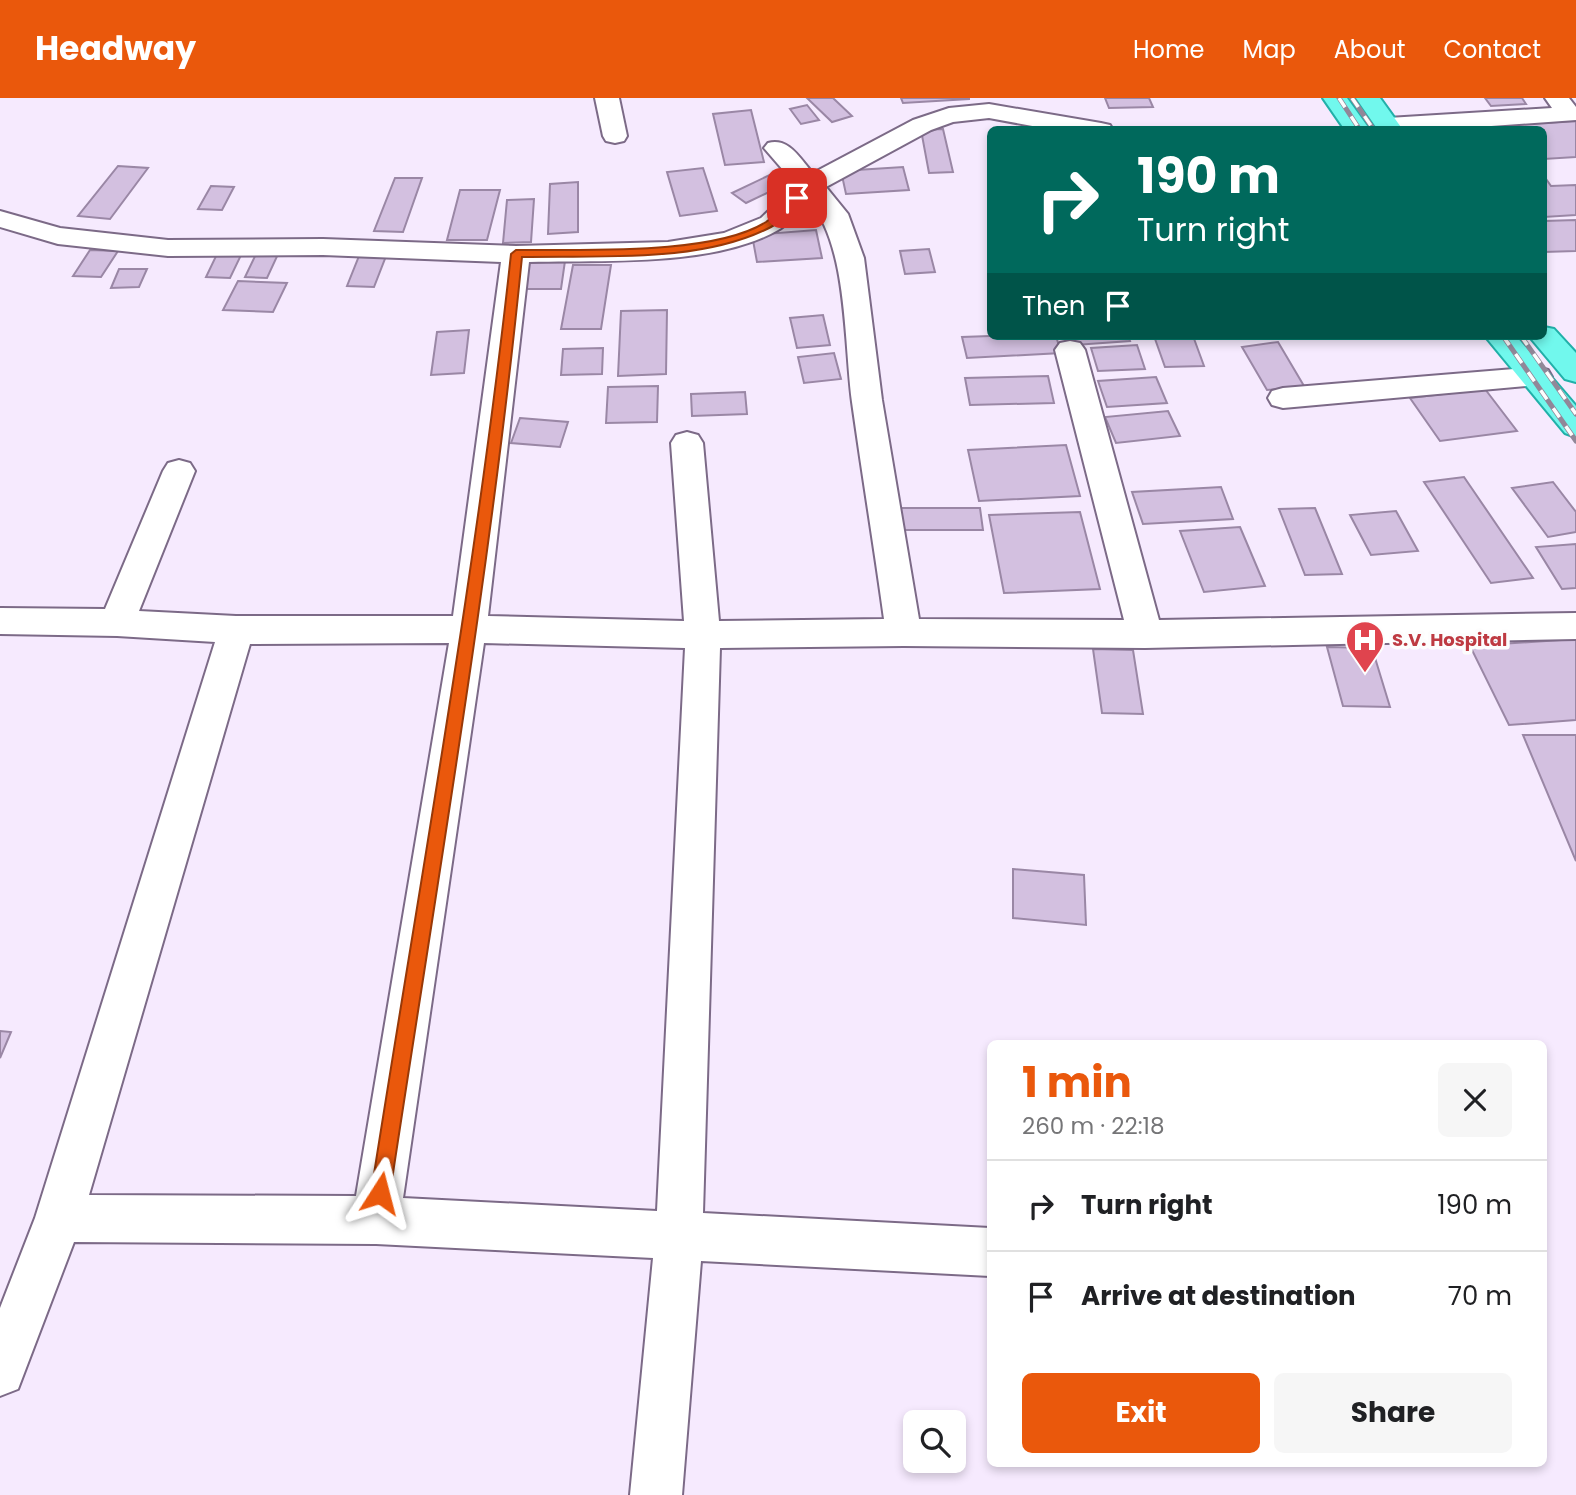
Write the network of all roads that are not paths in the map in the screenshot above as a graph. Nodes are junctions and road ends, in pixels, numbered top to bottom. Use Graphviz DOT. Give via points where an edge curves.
graph roads {
  1 [pos="607,98"];
  2 [pos="1335,98"];
  3 [pos="1368,98"];
  4 [pos="986,105"];
  5 [pos="1568,108"];
  6 [pos="1083,126"];
  7 [pos="1355,126"];
  8 [pos="1389,126"];
  9 [pos="1399,126"];
  10 [pos="615,136"];
  11 [pos="777,148"];
  12 [pos="811,185"];
  13 [pos="0,219"];
  14 [pos="516,254"];
  15 [pos="1547,339"];
  16 [pos="1504,340"];
  17 [pos="1070,350"];
  18 [pos="1576,372"];
  19 [pos="1537,377"];
  20 [pos="1283,398"];
  21 [pos="1576,426"];
  22 [pos="687,443"];
  23 [pos="179,471"];
  24 [pos="0,621"];
  25 [pos="117,623"];
  26 [pos="1576,626"];
  27 [pos="468,629"];
  28 [pos="236,630"];
  29 [pos="904,632"];
  30 [pos="1145,634"];
  31 [pos="703,635"];
  32 [pos="59,1218"];
  33 [pos="376,1220"];
  34 [pos="679,1236"];
  35 [pos="987,1252"];
  36 [pos="0,1371"];
  37 [pos="656,1495"];
  1 -- 10 [label="street"];
  2 -- 7 [label="main road"];
  3 -- 8 [label="main road"];
  4 -- 6 [label="street"];
  4 -- 12 [label="street" via="922,125"];
  5 -- 9 [label="street"];
  11 -- 12 [label="street"];
  12 -- 14 [label="street" via="769,224 730,240 668,250"];
  12 -- 29 [label="street" via="835,214 850,258"];
  13 -- 14 [label="street" via="58,236 168,248 323,247"];
  14 -- 27 [label="street" via="505,369"];
  15 -- 18 [label="main road"];
  16 -- 19 [label="main road"];
  17 -- 30 [label="street"];
  19 -- 20 [label="street"];
  19 -- 21 [label="main road"];
  22 -- 31 [label="street"];
  23 -- 25 [label="street"];
  24 -- 25 [label="street"];
  25 -- 28 [label="street"];
  26 -- 30 [label="street"];
  27 -- 28 [label="street"];
  27 -- 31 [label="street"];
  27 -- 33 [label="street"];
  28 -- 32 [label="street"];
  29 -- 30 [label="street"];
  29 -- 31 [label="street"];
  31 -- 34 [label="street"];
  32 -- 33 [label="street"];
  32 -- 36 [label="street"];
  33 -- 34 [label="street"];
  34 -- 35 [label="street"];
  34 -- 37 [label="street"];
}
